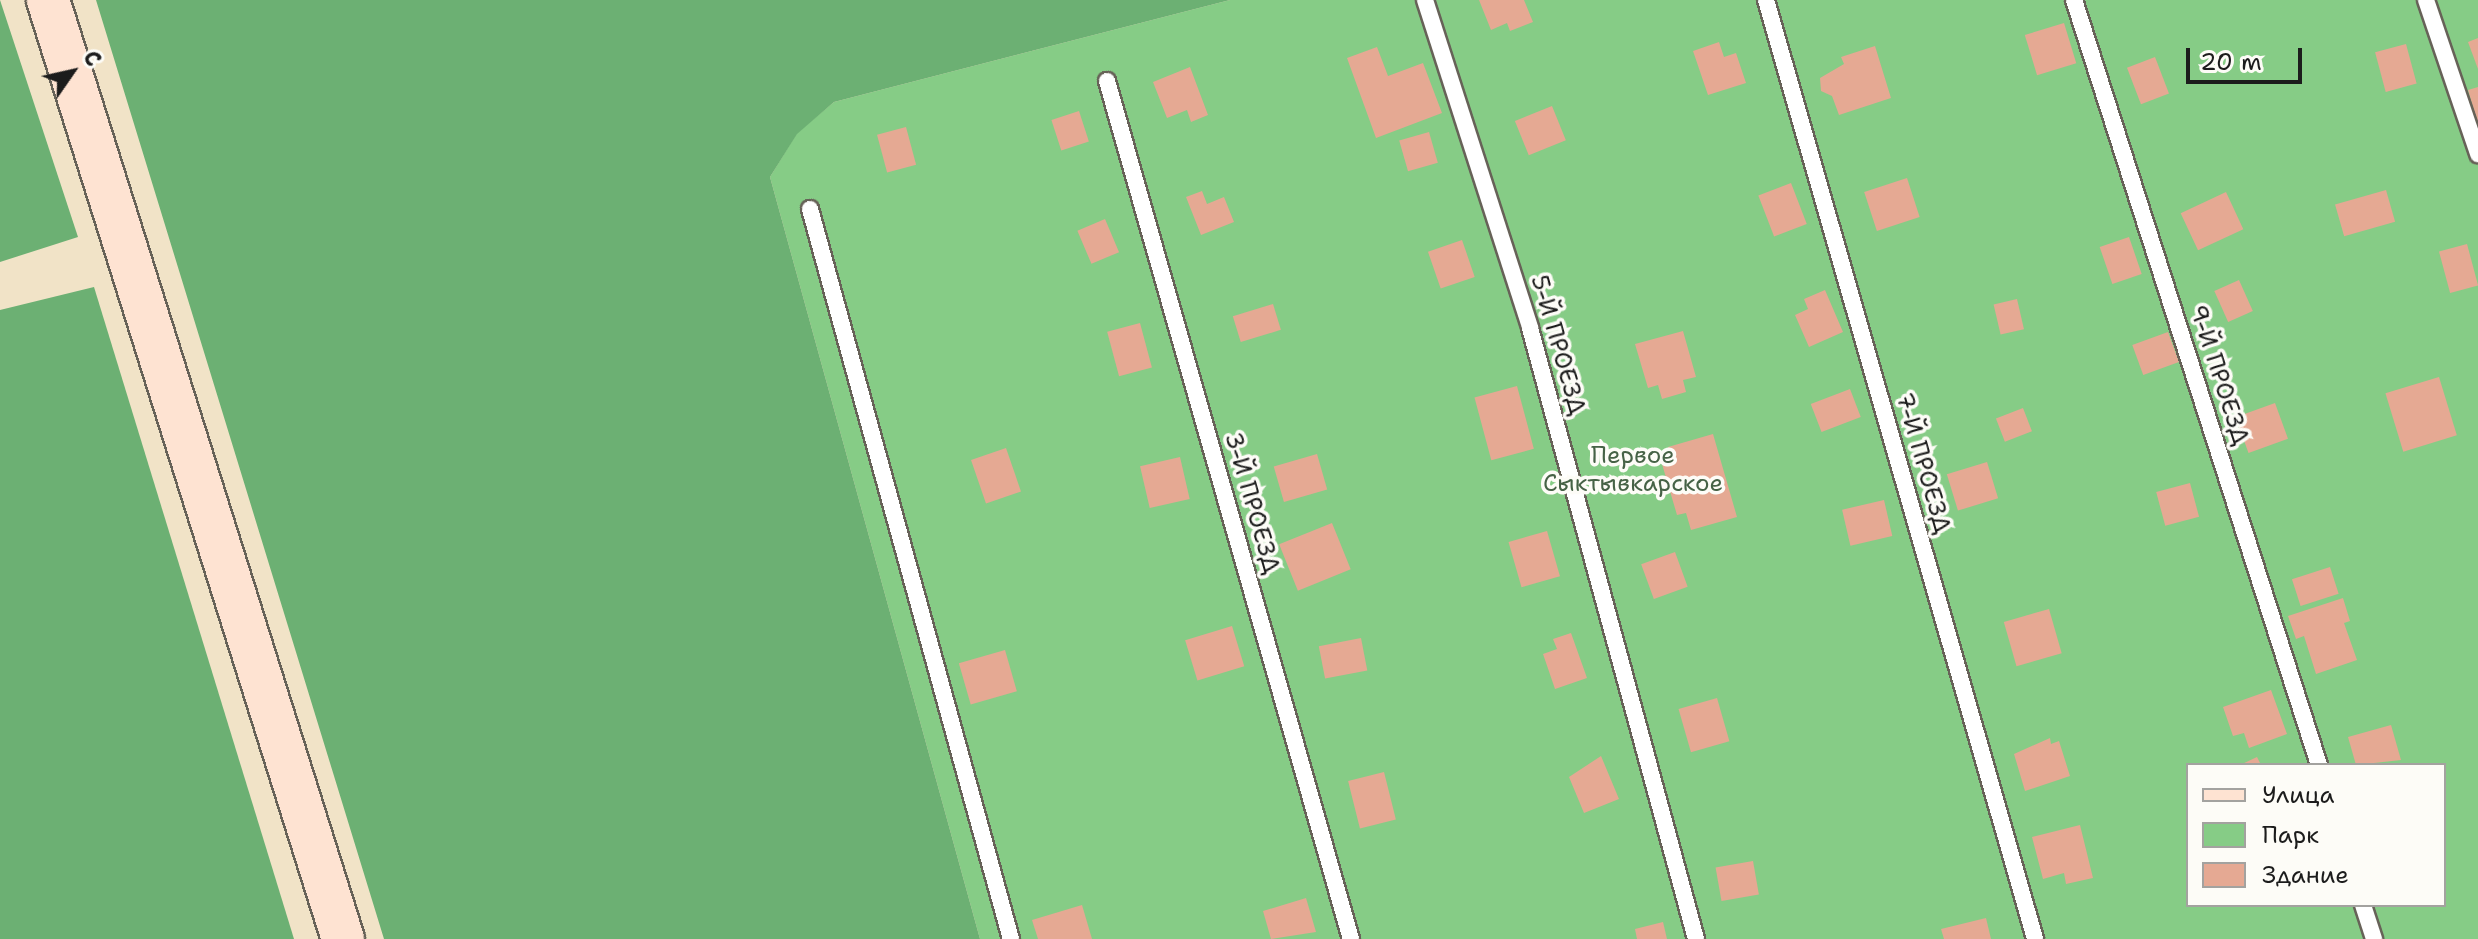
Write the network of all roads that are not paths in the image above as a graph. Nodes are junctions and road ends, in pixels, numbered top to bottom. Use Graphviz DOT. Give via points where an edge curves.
graph roads {
  1 [pos="48,0"];
  2 [pos="1425,0"];
  3 [pos="1766,0"];
  4 [pos="2074,0"];
  5 [pos="2426,0"];
  6 [pos="1107,81"];
  7 [pos="2478,154"];
  8 [pos="810,209"];
  9 [pos="2318,763"];
  10 [pos="2364,907"];
  11 [pos="343,939"];
  12 [pos="1011,939"];
  13 [pos="1351,939"];
  14 [pos="1696,939"];
  15 [pos="2035,939"];
  16 [pos="2374,939"];
  1 -- 11 [label="main road"];
  2 -- 14 [label="lane, 5-Й ПРОЕЗД" via="1530,328"];
  3 -- 15 [label="lane, 7-Й ПРОЕЗД"];
  4 -- 9 [label="lane, 9-Й ПРОЕЗД"];
  5 -- 7 [label="lane"];
  6 -- 13 [label="lane, 3-Й ПРОЕЗД"];
  8 -- 12 [label="lane"];
  10 -- 16 [label="lane"];
}
